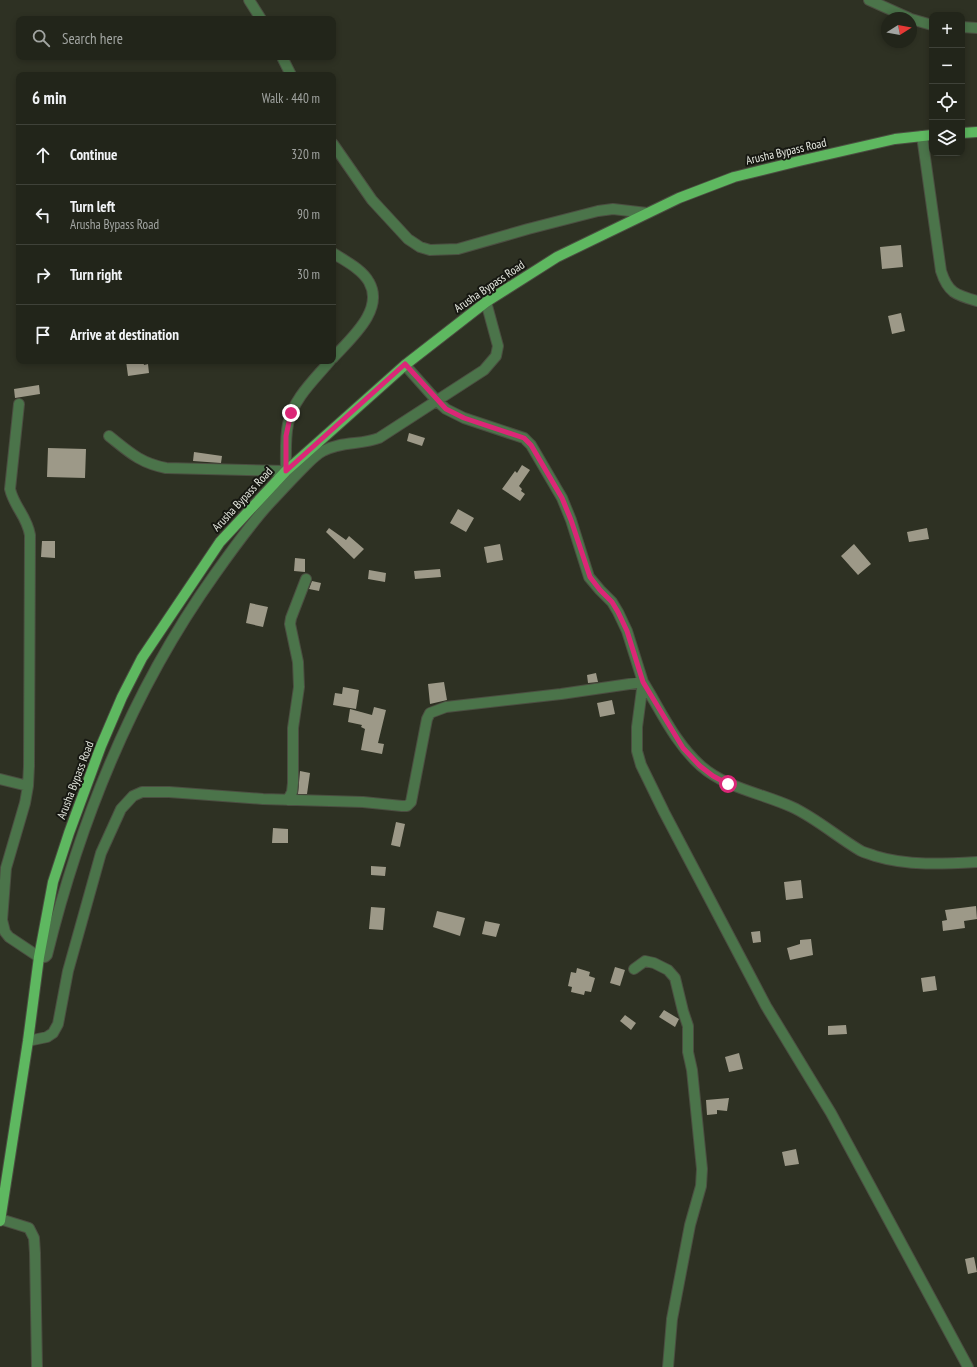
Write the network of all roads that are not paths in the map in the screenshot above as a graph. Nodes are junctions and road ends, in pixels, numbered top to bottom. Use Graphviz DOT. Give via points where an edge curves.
graph roads {
  1 [pos="249,0"];
  2 [pos="869,0"];
  3 [pos="896,12"];
  4 [pos="259,16"];
  5 [pos="917,20"];
  6 [pos="929,24"];
  7 [pos="965,27"];
  8 [pos="977,28"];
  9 [pos="284,60"];
  10 [pos="290,72"];
  11 [pos="977,132"];
  12 [pos="965,133"];
  13 [pos="929,135"];
  14 [pos="922,136"];
  15 [pos="336,148"];
  16 [pos="647,213"];
  17 [pos="336,255"];
  18 [pos="977,301"];
  19 [pos="486,302"];
  20 [pos="336,355"];
  21 [pos="327,364"];
  22 [pos="405,364"];
  23 [pos="437,401"];
  24 [pos="19,404"];
  25 [pos="109,436"];
  26 [pos="286,471"];
  27 [pos="306,579"];
  28 [pos="643,682"];
  29 [pos="0,779"];
  30 [pos="28,786"];
  31 [pos="288,800"];
  32 [pos="977,862"];
  33 [pos="3,871"];
  34 [pos="39,957"];
  35 [pos="634,969"];
  36 [pos="28,1041"];
  37 [pos="0,1220"];
  38 [pos="37,1367"];
  39 [pos="668,1367"];
  40 [pos="968,1367"];
  1 -- 4 [label="street"];
  2 -- 3 [label="street"];
  5 -- 6 [label="street"];
  7 -- 8 [label="street"];
  9 -- 10 [label="street"];
  11 -- 12 [label="main road"];
  13 -- 14 [label="main road, Arusha Bypass Road"];
  14 -- 16 [label="main road, Arusha Bypass Road" via="734,177"];
  14 -- 18 [label="street" via="944,281 954,293"];
  15 -- 16 [label="street" via="372,200 408,239 430,250 458,249 598,211 613,209"];
  16 -- 19 [label="main road, Arusha Bypass Road" via="557,257"];
  17 -- 20 [label="street" via="360,272 369,282 374,299 365,321"];
  19 -- 22 [label="main road, Arusha Bypass Road"];
  19 -- 23 [label="street" via="498,346 496,356 484,370"];
  21 -- 26 [label="street" via="306,389 291,413 286,436"];
  22 -- 23 [label="street"];
  22 -- 26 [label="main road, Arusha Bypass Road"];
  23 -- 28 [label="street" via="464,418 515,434 531,445 562,498 590,577 612,602 627,631"];
  23 -- 34 [label="street" via="380,438 323,451 256,518 189,610 124,730 83,833 47,955 45,958"];
  24 -- 30 [label="street" via="10,489 28,525 30,535"];
  25 -- 26 [label="street" via="134,456 155,466"];
  26 -- 34 [label="main road, Arusha Bypass Road" via="220,542 135,671 101,746 69,833 53,882"];
  27 -- 31 [label="street" via="290,624 298,662 299,687 292,728 293,783"];
  28 -- 31 [label="street" via="446,707 430,713 411,802 407,806"];
  28 -- 32 [label="street" via="683,748 713,776 794,808 862,852 890,861 921,864"];
  28 -- 40 [label="street" via="637,727 641,765 766,1006 831,1113"];
  29 -- 30 [label="street"];
  30 -- 33 [label="street"];
  31 -- 36 [label="street" via="169,792 142,792 133,796 121,809 101,854 68,971 58,1024 53,1033"];
  33 -- 34 [label="street" via="2,920 5,932"];
  34 -- 36 [label="main road, Arusha Bypass Road"];
  35 -- 39 [label="street" via="645,961 668,970 675,978 688,1026 688,1052 694,1085 702,1169 701,1186 690,1225 672,1319"];
  36 -- 37 [label="main road, Arusha Bypass Road"];
  37 -- 38 [label="street" via="29,1228 34,1238"];
}
